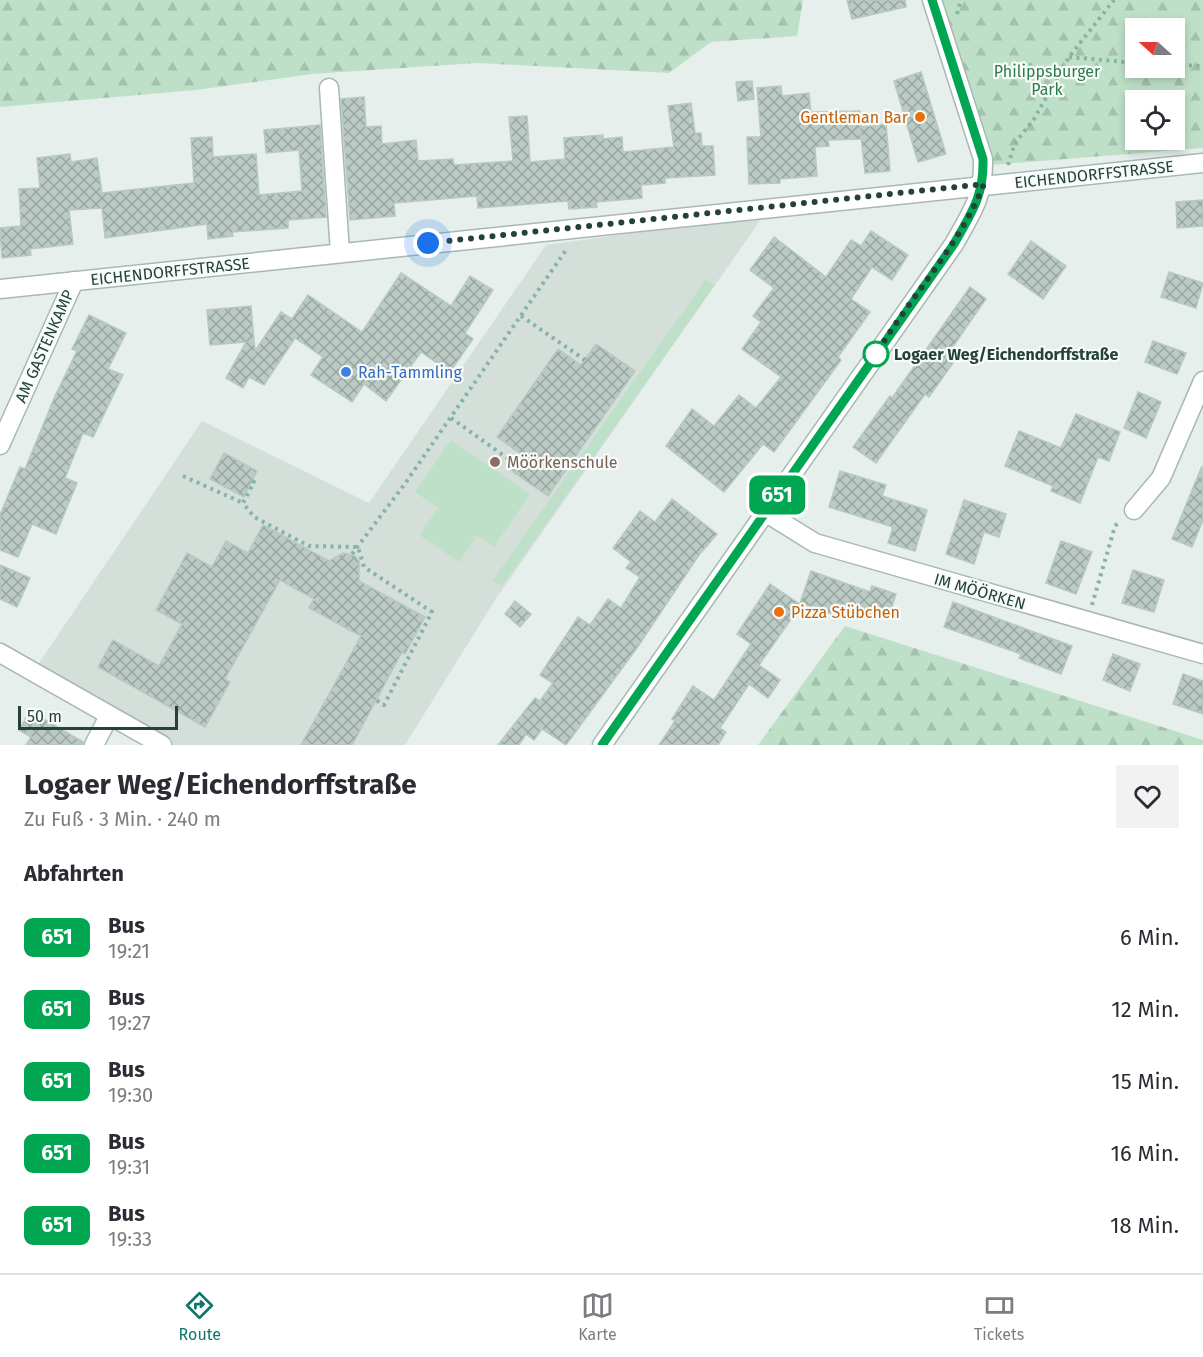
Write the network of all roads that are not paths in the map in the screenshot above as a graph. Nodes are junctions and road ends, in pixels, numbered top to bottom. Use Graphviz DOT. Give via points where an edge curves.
graph roads {
  1 [pos="932,0"];
  2 [pos="329,88"];
  3 [pos="1203,163"];
  4 [pos="993,184"];
  5 [pos="340,253"];
  6 [pos="74,281"];
  7 [pos="0,289"];
  8 [pos="1203,381"];
  9 [pos="0,445"];
  10 [pos="1134,510"];
  11 [pos="765,512"];
  12 [pos="0,653"];
  13 [pos="1203,654"];
  14 [pos="109,716"];
  15 [pos="94,745"];
  16 [pos="162,745"];
  17 [pos="602,745"];
  1 -- 4 [label="street"];
  2 -- 5 [label="street"];
  3 -- 4 [label="street, EICHENDORFFSTRASSE"];
  4 -- 5 [label="street, EICHENDORFFSTRASSE"];
  4 -- 11 [label="street"];
  5 -- 6 [label="street, EICHENDORFFSTRASSE"];
  6 -- 7 [label="street, EICHENDORFFSTRASSE"];
  6 -- 9 [label="street, AM GASTENKAMP"];
  8 -- 10 [label="street" via="1161,478"];
  11 -- 13 [label="street, IM MÖÖRKEN" via="814,543"];
  11 -- 17 [label="street"];
  12 -- 14 [label="street"];
  14 -- 15 [label="street"];
  14 -- 16 [label="street"];
}
